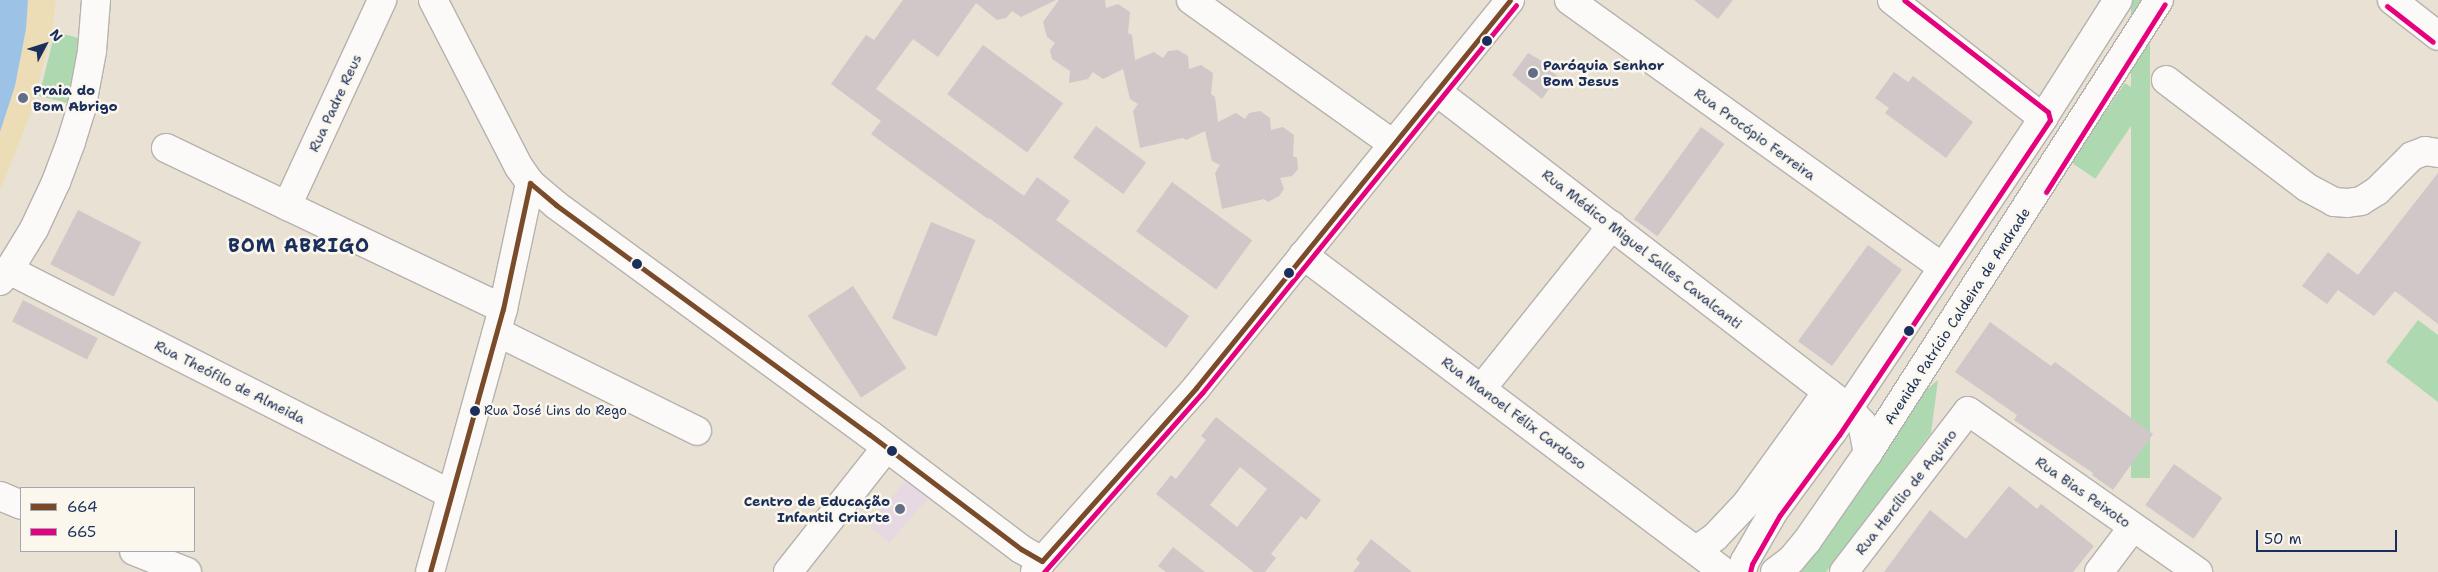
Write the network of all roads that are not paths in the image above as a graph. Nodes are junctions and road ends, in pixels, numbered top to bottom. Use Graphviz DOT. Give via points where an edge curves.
graph roads {
  1 [pos="96,0"];
  2 [pos="382,0"];
  3 [pos="433,0"];
  4 [pos="1190,0"];
  5 [pos="1510,0"];
  6 [pos="1568,0"];
  7 [pos="1892,0"];
  8 [pos="2118,0"];
  9 [pos="2159,0"];
  10 [pos="2392,0"];
  11 [pos="2438,36"];
  12 [pos="2166,80"];
  13 [pos="1436,91"];
  14 [pos="2043,118"];
  15 [pos="1394,144"];
  16 [pos="166,148"];
  17 [pos="2438,153"];
  18 [pos="530,183"];
  19 [pos="287,206"];
  20 [pos="1612,226"];
  21 [pos="1303,255"];
  22 [pos="1942,267"];
  23 [pos="5,275"];
  24 [pos="500,321"];
  25 [pos="1482,388"];
  26 [pos="1837,400"];
  27 [pos="1968,411"];
  28 [pos="697,431"];
  29 [pos="886,448"];
  30 [pos="1868,453"];
  31 [pos="450,494"];
  32 [pos="0,496"];
  33 [pos="20,505"];
  34 [pos="2133,527"];
  35 [pos="1696,550"];
  36 [pos="137,552"];
  37 [pos="1039,567"];
  38 [pos="187,572"];
  39 [pos="430,572"];
  40 [pos="788,572"];
  41 [pos="1724,572"];
  42 [pos="1742,572"];
  43 [pos="1775,572"];
  44 [pos="1844,572"];
  45 [pos="2100,572"];
  46 [pos="2198,572"];
  1 -- 23 [label="street" via="92,51 81,110 71,142 34,229"];
  2 -- 19 [label="street, Rua Padre Reus"];
  3 -- 18 [label="street"];
  4 -- 15 [label="street"];
  5 -- 13 [label="street"];
  6 -- 22 [label="street, Rua Procópio Ferreira"];
  7 -- 14 [label="street"];
  8 -- 14 [label="street"];
  9 -- 30 [label="street, Avenida Patrício Caldeira de Andrade"];
  10 -- 11 [label="street"];
  12 -- 17 [label="street" via="2308,188 2334,202 2361,201 2377,192 2412,156 2425,151"];
  13 -- 15 [label="street"];
  13 -- 20 [label="street, Rua Médico Miguel Salles Cavalcanti"];
  14 -- 22 [label="street"];
  15 -- 21 [label="street"];
  16 -- 19 [label="street"];
  18 -- 24 [label="street"];
  18 -- 29 [label="street"];
  19 -- 24 [label="street"];
  20 -- 25 [label="street"];
  20 -- 26 [label="street, Rua Médico Miguel Salles Cavalcanti"];
  21 -- 25 [label="street, Rua Manoel Félix Cardoso"];
  21 -- 37 [label="street" via="1196,388"];
  22 -- 26 [label="street"];
  23 -- 31 [label="street, Rua Theófilo de Almeida"];
  24 -- 28 [label="street"];
  24 -- 31 [label="street"];
  25 -- 35 [label="street, Rua Manoel Félix Cardoso"];
  26 -- 30 [label="street, Rua Médico Miguel Salles Cavalcanti" via="1862,423"];
  26 -- 35 [label="street" via="1747,504 1715,537"];
  26 -- 42 [label="street" via="1833,431 1774,511"];
  27 -- 34 [label="street, Rua Bias Peixoto"];
  27 -- 44 [label="street, Rua Hercílio de Aquino"];
  29 -- 37 [label="street" via="1021,549"];
  29 -- 40 [label="street"];
  30 -- 43 [label="street, Avenida Patrício Caldeira de Andrade" via="1807,541 1791,560"];
  31 -- 39 [label="street"];
  32 -- 33 [label="street"];
  34 -- 45 [label="street"];
  34 -- 46 [label="street, Rua Bias Peixoto"];
  35 -- 41 [label="street, Rua Manoel Félix Cardoso"];
  36 -- 38 [label="street"];
}
